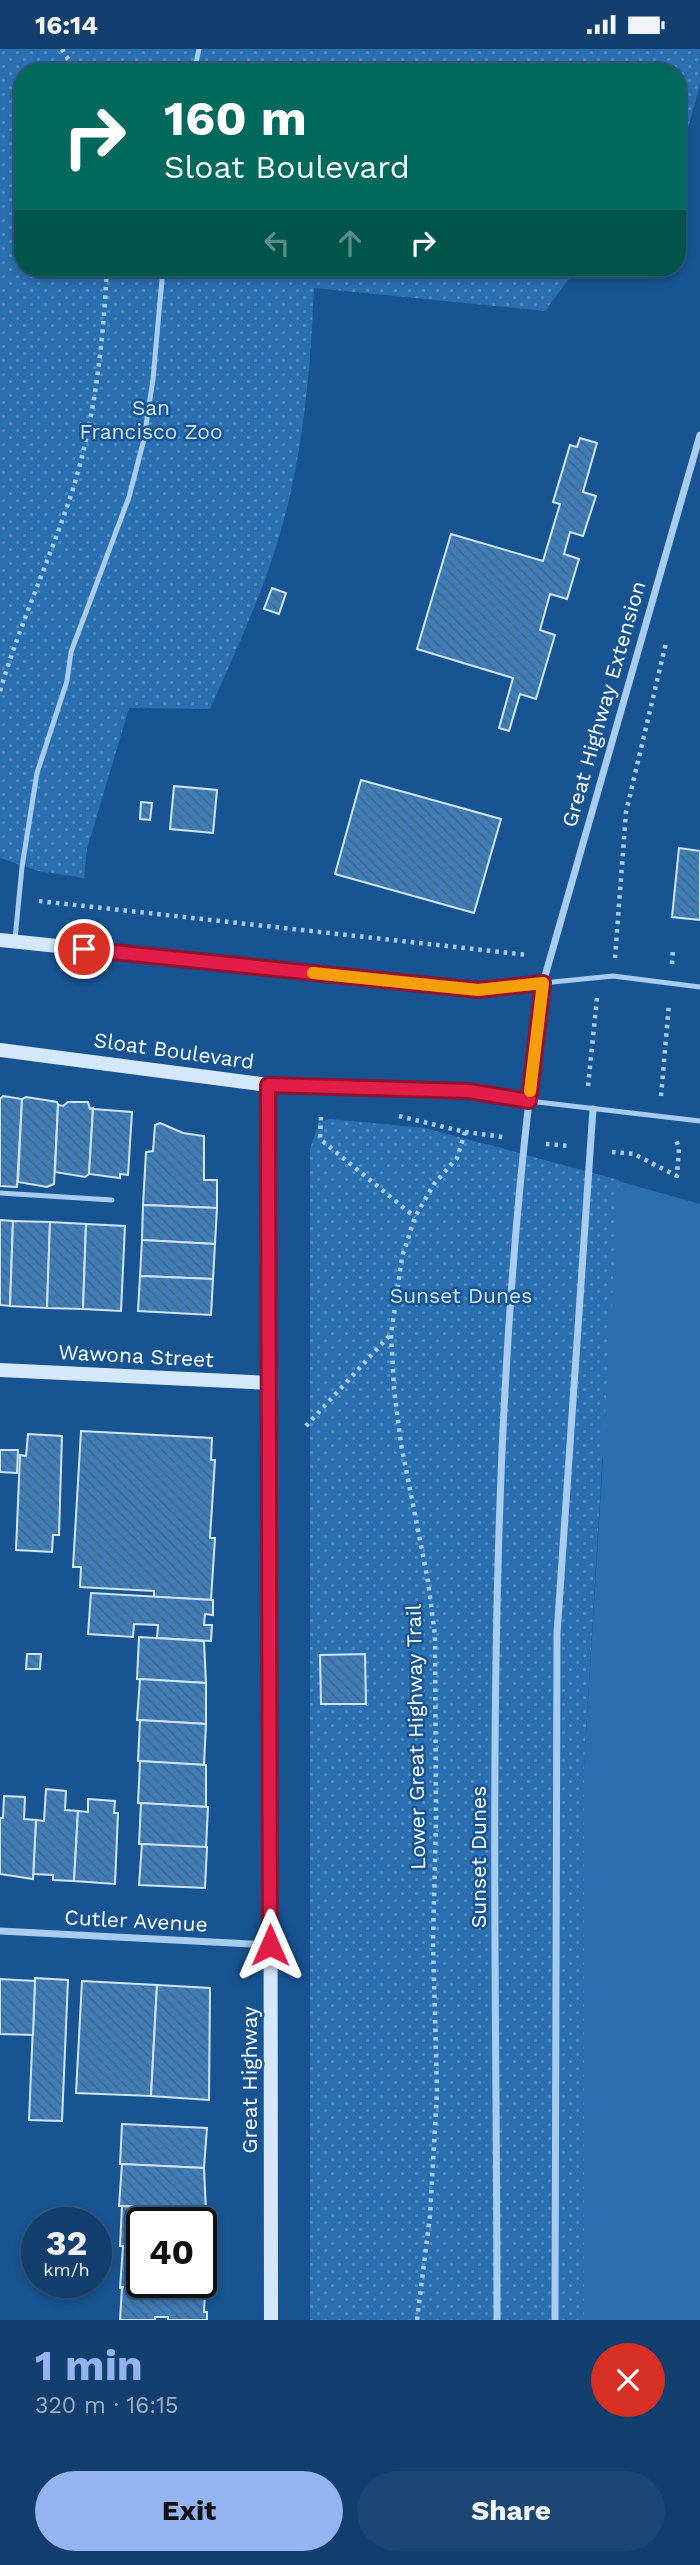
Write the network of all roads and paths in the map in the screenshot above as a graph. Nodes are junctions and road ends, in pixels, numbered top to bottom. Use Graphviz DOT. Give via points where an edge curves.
graph roads {
  1 [pos="106,277"];
  2 [pos="162,277"];
  3 [pos="700,435"];
  4 [pos="668,635"];
  5 [pos="0,691"];
  6 [pos="7,941"];
  7 [pos="615,945"];
  8 [pos="543,983"];
  9 [pos="700,987"];
  10 [pos="668,1010"];
  11 [pos="0,1049"];
  12 [pos="268,1085"];
  13 [pos="661,1099"];
  14 [pos="529,1101"];
  15 [pos="593,1109"];
  16 [pos="321,1117"];
  17 [pos="700,1121"];
  18 [pos="525,1140"];
  19 [pos="679,1148"];
  20 [pos="588,1149"];
  21 [pos="634,1154"];
  22 [pos="0,1193"];
  23 [pos="113,1199"];
  24 [pos="415,1217"];
  25 [pos="391,1334"];
  26 [pos="0,1370"];
  27 [pos="270,1383"];
  28 [pos="306,1426"];
  29 [pos="0,1931"];
  30 [pos="270,1945"];
  31 [pos="271,2320"];
  32 [pos="417,2320"];
  33 [pos="497,2320"];
  34 [pos="555,2320"];
  1 -- 5 [label="path" via="86,439 72,493"];
  2 -- 6 [label="lane" via="144,439 125,510 71,652 67,681 37,773"];
  3 -- 8 [label="street, Great Highway Extension"];
  4 -- 7 [label="path, Great Highway Extension" via="626,812"];
  6 -- 8 [label="street" via="478,990"];
  8 -- 9 [label="lane" via="613,976"];
  8 -- 14 [label="street"];
  10 -- 13 [label="path"];
  11 -- 12 [label="street, Sloat Boulevard"];
  12 -- 14 [label="street, Sloat Boulevard" via="469,1091"];
  12 -- 27 [label="street, Great Highway"];
  14 -- 15 [label="lane, Sloat Boulevard"];
  14 -- 18 [label="street, Sunset Dunes"];
  15 -- 17 [label="lane, Sloat Boulevard"];
  15 -- 20 [label="street"];
  16 -- 24 [label="path" via="320,1139"];
  18 -- 20 [label="path"];
  18 -- 24 [label="path, Lower Great Highway Trail" via="465,1132 457,1158 433,1184"];
  18 -- 33 [label="street, Sunset Dunes" via="497,1548"];
  19 -- 21 [label="path" via="677,1176"];
  20 -- 34 [label="street" via="557,1634"];
  22 -- 23 [label="lane"];
  24 -- 25 [label="path, Lower Great Highway Trail" via="402,1257"];
  25 -- 28 [label="path"];
  25 -- 32 [label="path, Lower Great Highway Trail" via="401,1444 435,1636 437,2092 431,2204"];
  26 -- 27 [label="street, Wawona Street"];
  27 -- 30 [label="street, Great Highway"];
  29 -- 30 [label="street, Cutler Avenue"];
  30 -- 31 [label="street, Great Highway"];
}
